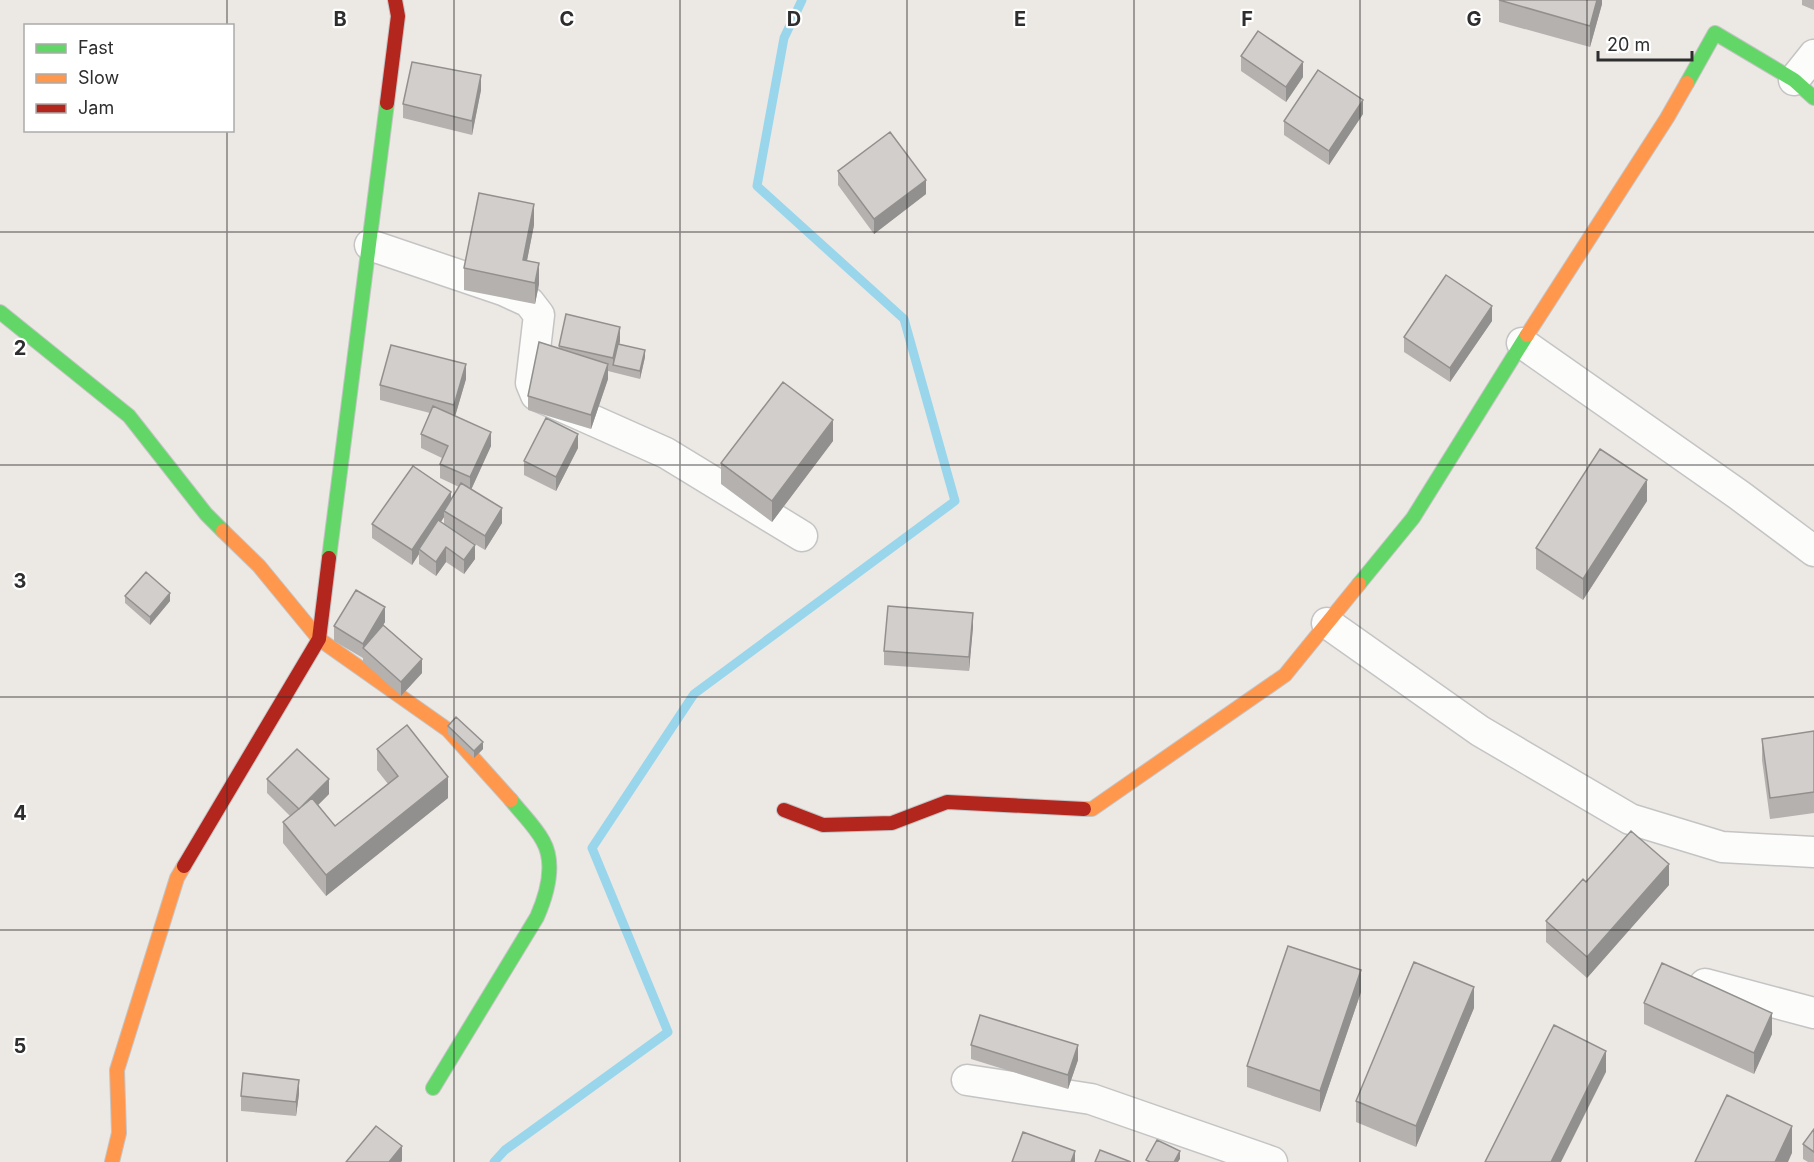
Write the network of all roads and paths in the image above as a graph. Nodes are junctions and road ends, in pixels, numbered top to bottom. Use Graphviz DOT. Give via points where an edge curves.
graph roads {
  1 [pos="395,0"];
  2 [pos="1814,55"];
  3 [pos="1804,89"];
  4 [pos="370,245"];
  5 [pos="0,312"];
  6 [pos="1522,343"];
  7 [pos="802,536"];
  8 [pos="1814,551"];
  9 [pos="1327,623"];
  10 [pos="319,639"];
  11 [pos="784,810"];
  12 [pos="1814,852"];
  13 [pos="1705,984"];
  14 [pos="1814,1013"];
  15 [pos="967,1080"];
  16 [pos="433,1088"];
  17 [pos="112,1162"];
  18 [pos="1272,1162"];
  1 -- 4 [label="street" via="398,16"];
  2 -- 3 [label="street"];
  3 -- 6 [label="street" via="1715,33 1666,118"];
  4 -- 7 [label="street" via="529,302 539,315 531,383 536,395 666,453"];
  4 -- 10 [label="street"];
  5 -- 10 [label="street" via="129,416 206,514 259,566"];
  6 -- 8 [label="street"];
  6 -- 9 [label="street" via="1413,518"];
  9 -- 11 [label="street" via="1285,675 1092,809 946,802 892,823 823,825"];
  9 -- 12 [label="street" via="1480,731 1630,819 1722,847"];
  10 -- 16 [label="street" via="448,730 508,796 543,841 548,854 545,899 537,917"];
  10 -- 17 [label="street" via="177,878 117,1070 119,1133"];
  13 -- 14 [label="street"];
  15 -- 18 [label="street" via="1091,1099"];
}
